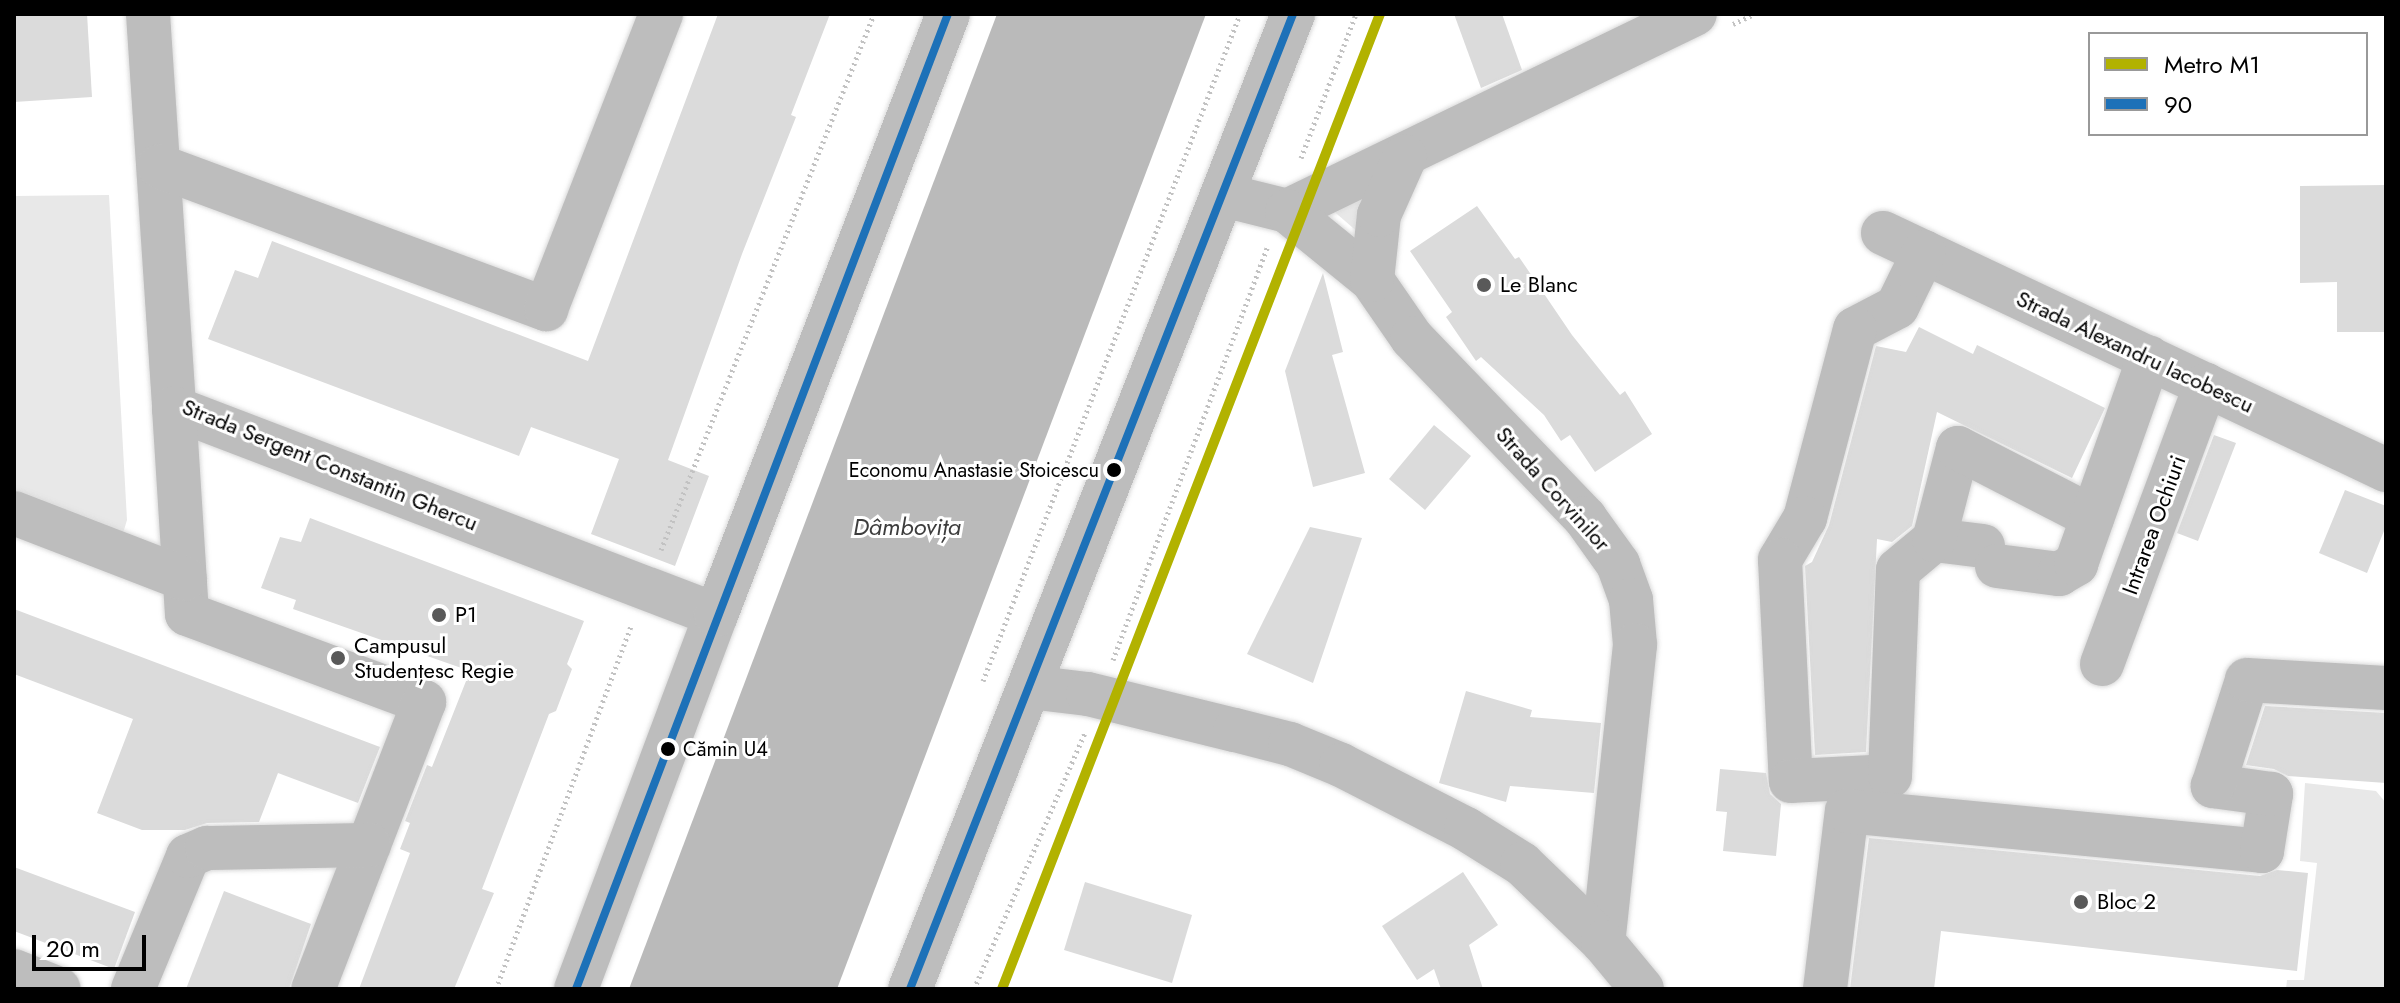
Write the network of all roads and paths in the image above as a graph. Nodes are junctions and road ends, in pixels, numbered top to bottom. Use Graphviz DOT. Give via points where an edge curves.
graph roads {
  1 [pos="148,14"];
  2 [pos="874,14"];
  3 [pos="948,14"];
  4 [pos="1240,14"];
  5 [pos="1293,14"];
  6 [pos="1356,14"];
  7 [pos="1685,16"];
  8 [pos="645,19"];
  9 [pos="1405,157"];
  10 [pos="159,166"];
  11 [pos="1223,195"];
  12 [pos="1284,211"];
  13 [pos="1883,233"];
  14 [pos="1924,252"];
  15 [pos="1372,280"];
  16 [pos="2149,358"];
  17 [pos="2206,385"];
  18 [pos="174,408"];
  19 [pos="2386,470"];
  20 [pos="14,513"];
  21 [pos="2092,517"];
  22 [pos="1934,540"];
  23 [pos="185,579"];
  24 [pos="645,588"];
  25 [pos="716,615"];
  26 [pos="2338,656"];
  27 [pos="2386,661"];
  28 [pos="2102,664"];
  29 [pos="1029,687"];
  30 [pos="2386,688"];
  31 [pos="979,691"];
  32 [pos="1099,697"];
  33 [pos="369,845"];
  34 [pos="1603,942"];
  35 [pos="14,971"];
  36 [pos="59,989"];
  37 [pos="133,989"];
  38 [pos="313,989"];
  39 [pos="496,989"];
  40 [pos="576,989"];
  41 [pos="910,989"];
  42 [pos="974,989"];
  43 [pos="1642,989"];
  44 [pos="1825,989"];
  1 -- 10 [label="street, Strada Sergent Constantin Ghercu"];
  2 -- 24 [label="path"];
  3 -- 25 [label="street"];
  4 -- 31 [label="path"];
  5 -- 11 [label="street"];
  6 -- 12 [label="path"];
  7 -- 9 [label="street"];
  8 -- 10 [label="street" via="546,309"];
  9 -- 12 [label="street"];
  9 -- 15 [label="street" via="1379,215"];
  10 -- 18 [label="street, Strada Sergent Constantin Ghercu"];
  11 -- 12 [label="street"];
  11 -- 29 [label="street"];
  12 -- 15 [label="street, Strada Corvinilor"];
  12 -- 32 [label="path"];
  13 -- 14 [label="street, Strada Alexandru Iacobescu"];
  14 -- 16 [label="street, Strada Alexandru Iacobescu"];
  14 -- 22 [label="street" via="1897,307 1855,329 1805,518 1780,560 1791,781 1890,776 1898,570"];
  15 -- 34 [label="street, Strada Corvinilor" via="1412,338 1585,518 1618,564 1631,600 1635,645"];
  16 -- 17 [label="street, Strada Alexandru Iacobescu"];
  16 -- 21 [label="street"];
  17 -- 19 [label="street, Strada Alexandru Iacobescu"];
  17 -- 28 [label="street, Intrarea Ochiuri"];
  18 -- 23 [label="street"];
  18 -- 24 [label="street, Strada Sergent Constantin Ghercu"];
  20 -- 23 [label="street"];
  21 -- 22 [label="street" via="2076,564 2059,574"];
  21 -- 22 [label="street" via="1958,448"];
  23 -- 33 [label="street" via="187,614 424,702"];
  24 -- 25 [label="street, Strada Sergent Constantin Ghercu"];
  24 -- 39 [label="path"];
  25 -- 40 [label="street"];
  26 -- 27 [label="street"];
  29 -- 32 [label="street"];
  29 -- 41 [label="street"];
  30 -- 44 [label="street" via="2247,680 2213,786 2271,794 2262,851 1847,811"];
  32 -- 34 [label="street" via="1290,744 1341,765 1522,864"];
  32 -- 42 [label="path"];
  33 -- 37 [label="street" via="207,848 188,856"];
  33 -- 38 [label="street"];
  34 -- 43 [label="street"];
  35 -- 36 [label="street"];
}
